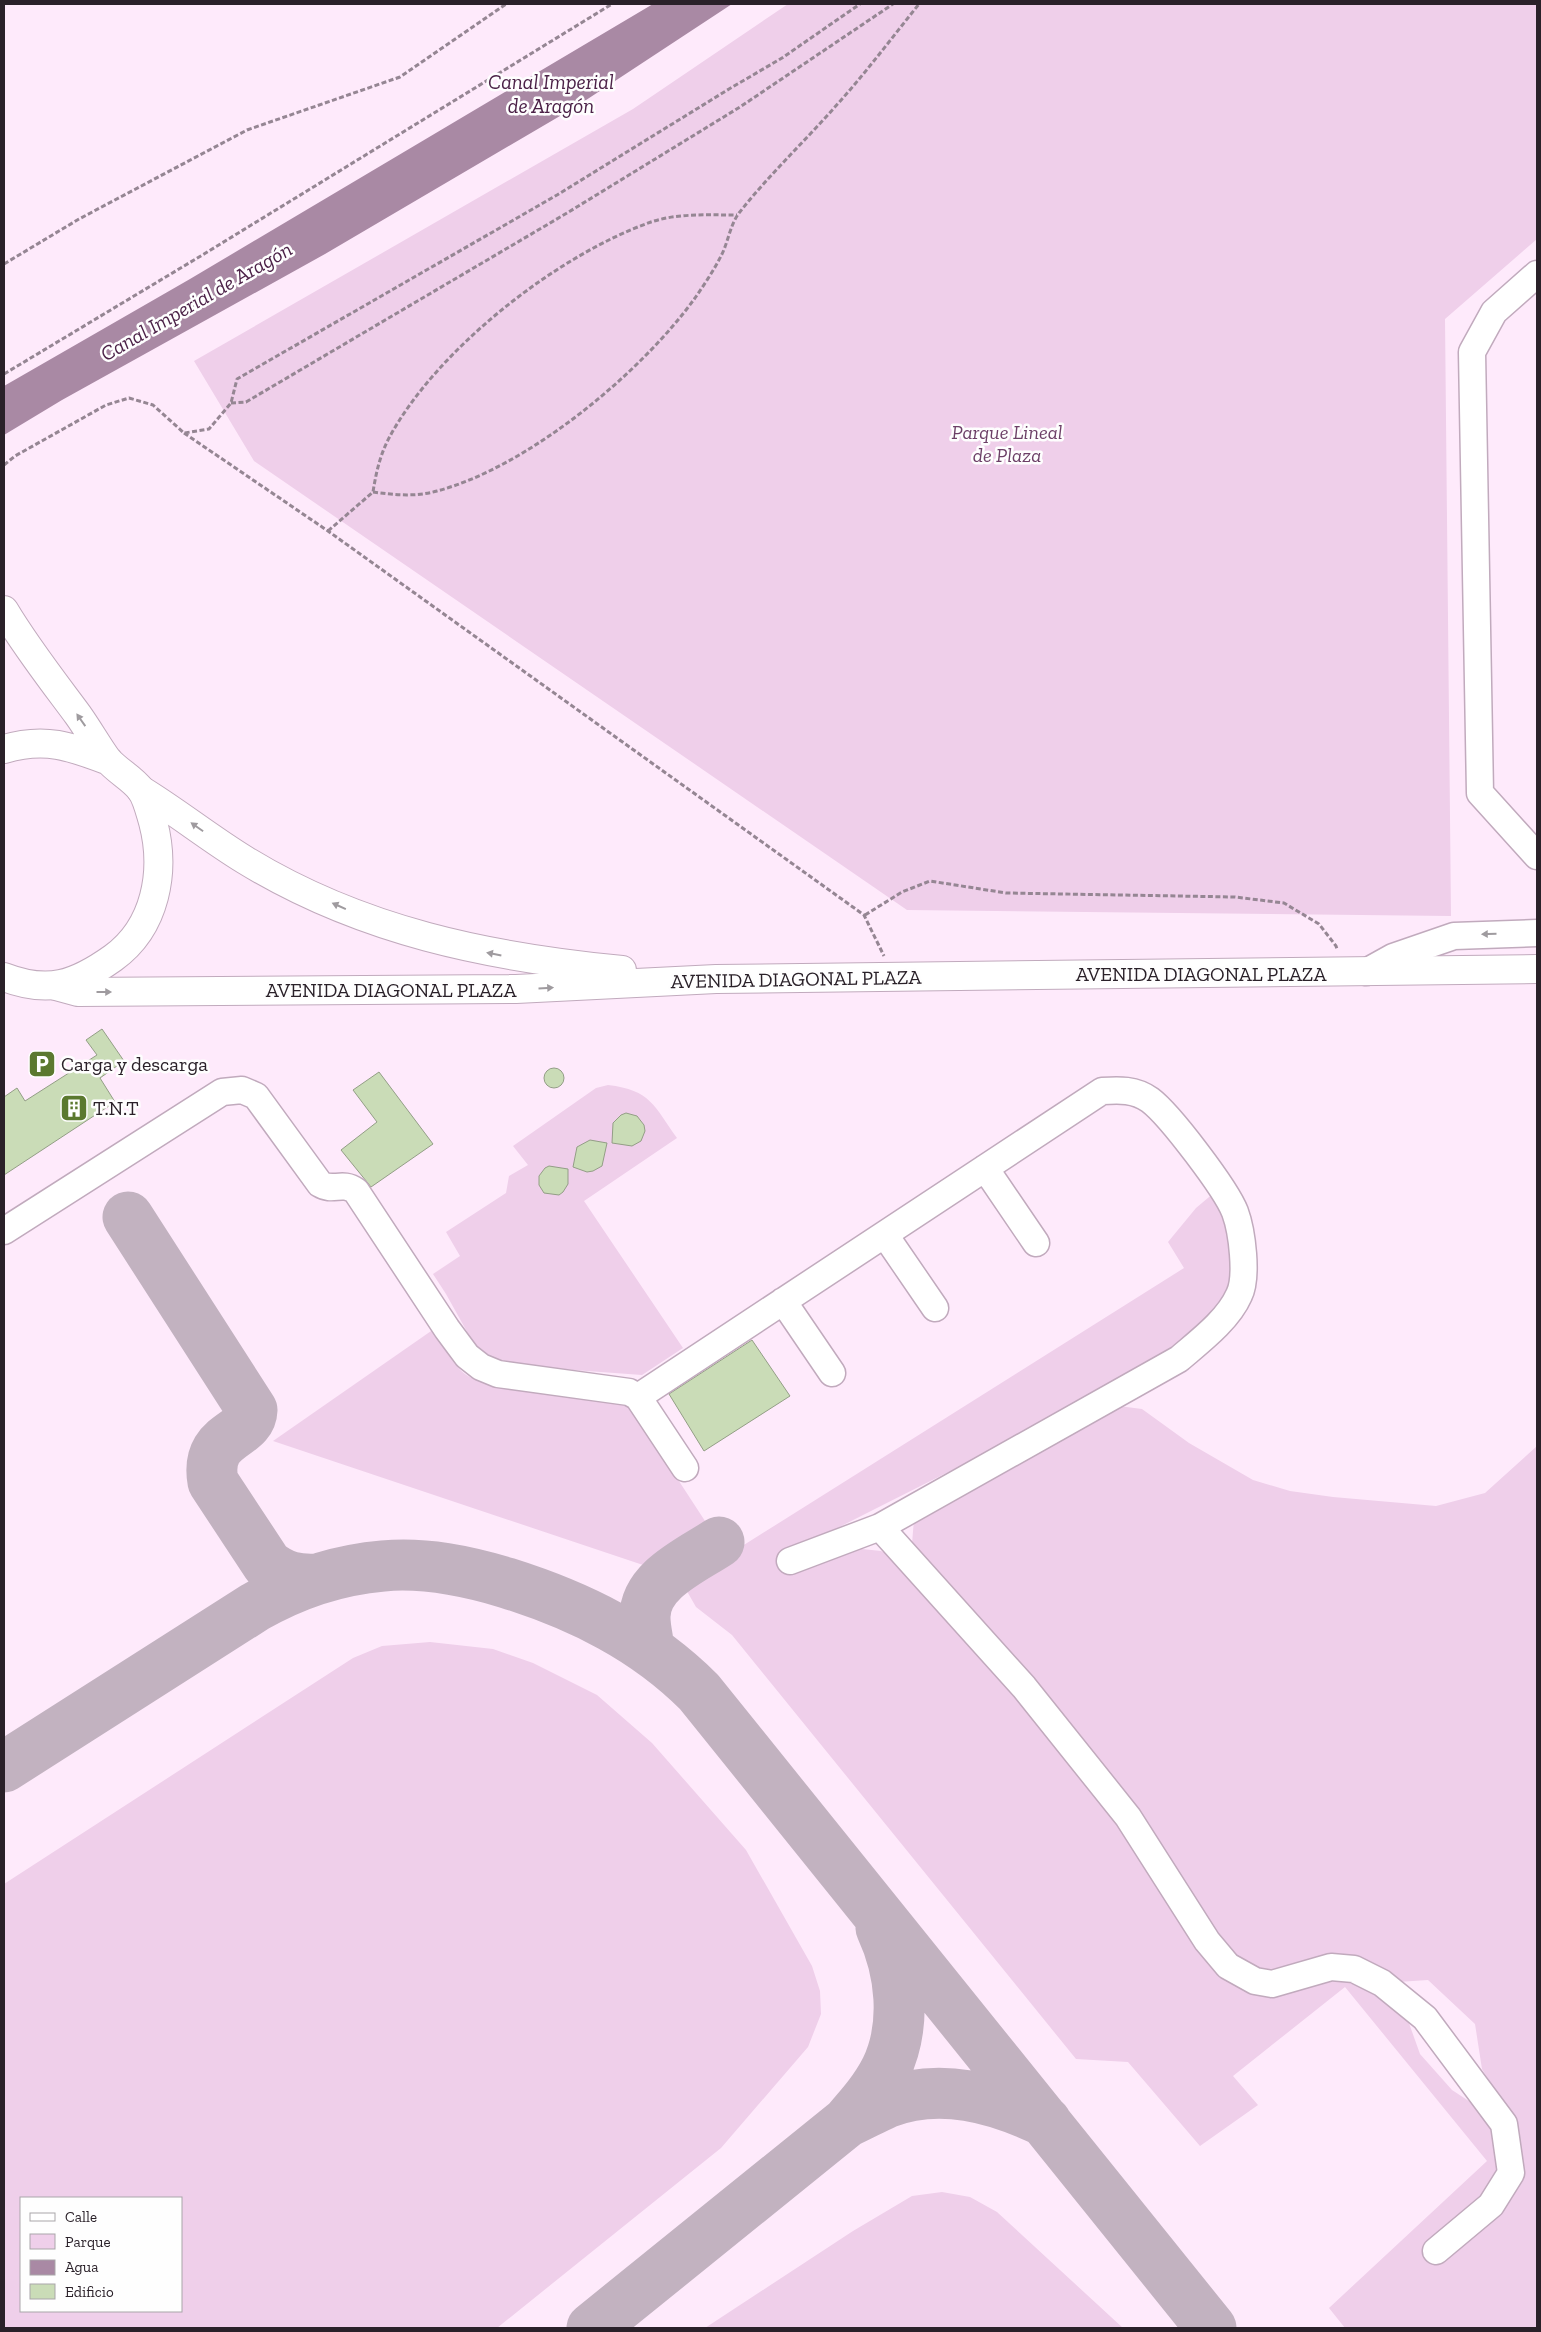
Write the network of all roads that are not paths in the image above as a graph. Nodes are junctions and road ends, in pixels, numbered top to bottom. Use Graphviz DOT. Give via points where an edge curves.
graph roads {
  1 [pos="1537,274"];
  2 [pos="4,610"];
  3 [pos="4,749"];
  4 [pos="108,761"];
  5 [pos="141,790"];
  6 [pos="1537,856"];
  7 [pos="1537,933"];
  8 [pos="1537,969"];
  9 [pos="1366,972"];
  10 [pos="4,977"];
  11 [pos="716,979"];
  12 [pos="45,986"];
  13 [pos="4,992"];
  14 [pos="985,1168"];
  15 [pos="4,1231"];
  16 [pos="885,1234"];
  17 [pos="1036,1243"];
  18 [pos="783,1301"];
  19 [pos="935,1308"];
  20 [pos="832,1374"];
  21 [pos="638,1397"];
  22 [pos="685,1468"];
  23 [pos="880,1527"];
  24 [pos="790,1561"];
  25 [pos="1436,2251"];
  1 -- 6 [label="street" via="1494,312 1472,352 1480,794"];
  4 -- 2 [label="main road, one-way"];
  3 -- 4 [label="main road" via="22,744 58,744"];
  4 -- 5 [label="main road"];
  11 -- 5 [label="main road, one-way" via="513,957 418,936 359,916 301,890 245,860"];
  5 -- 12 [label="main road" via="150,811 159,850 160,871 151,908 119,954 85,975"];
  7 -- 9 [label="street, one-way" via="1454,936 1394,957"];
  8 -- 9 [label="main road, AVENIDA DIAGONAL PLAZA"];
  9 -- 11 [label="main road, AVENIDA DIAGONAL PLAZA"];
  10 -- 12 [label="main road, AVENIDA DIAGONAL PLAZA"];
  12 -- 11 [label="main road, AVENIDA DIAGONAL PLAZA, one-way" via="78,992 506,990"];
  12 -- 13 [label="street"];
  14 -- 16 [label="street"];
  14 -- 17 [label="street"];
  14 -- 23 [label="street" via="1102,1091 1127,1090 1150,1100 1182,1135 1235,1212 1245,1258 1240,1294 1217,1327 1179,1359"];
  15 -- 21 [label="street" via="222,1092 242,1090 256,1096 320,1184 330,1188 344,1185 356,1191 447,1329 467,1356 481,1367 498,1374 629,1392"];
  16 -- 18 [label="street"];
  16 -- 19 [label="street"];
  18 -- 20 [label="street"];
  18 -- 21 [label="street"];
  21 -- 22 [label="street"];
  23 -- 24 [label="street"];
  23 -- 25 [label="street" via="1024,1687 1128,1817 1207,1941 1228,1966 1255,1981 1272,1984 1331,1968 1354,1969 1382,1983 1425,2018 1504,2124 1511,2173 1491,2205"];
}
